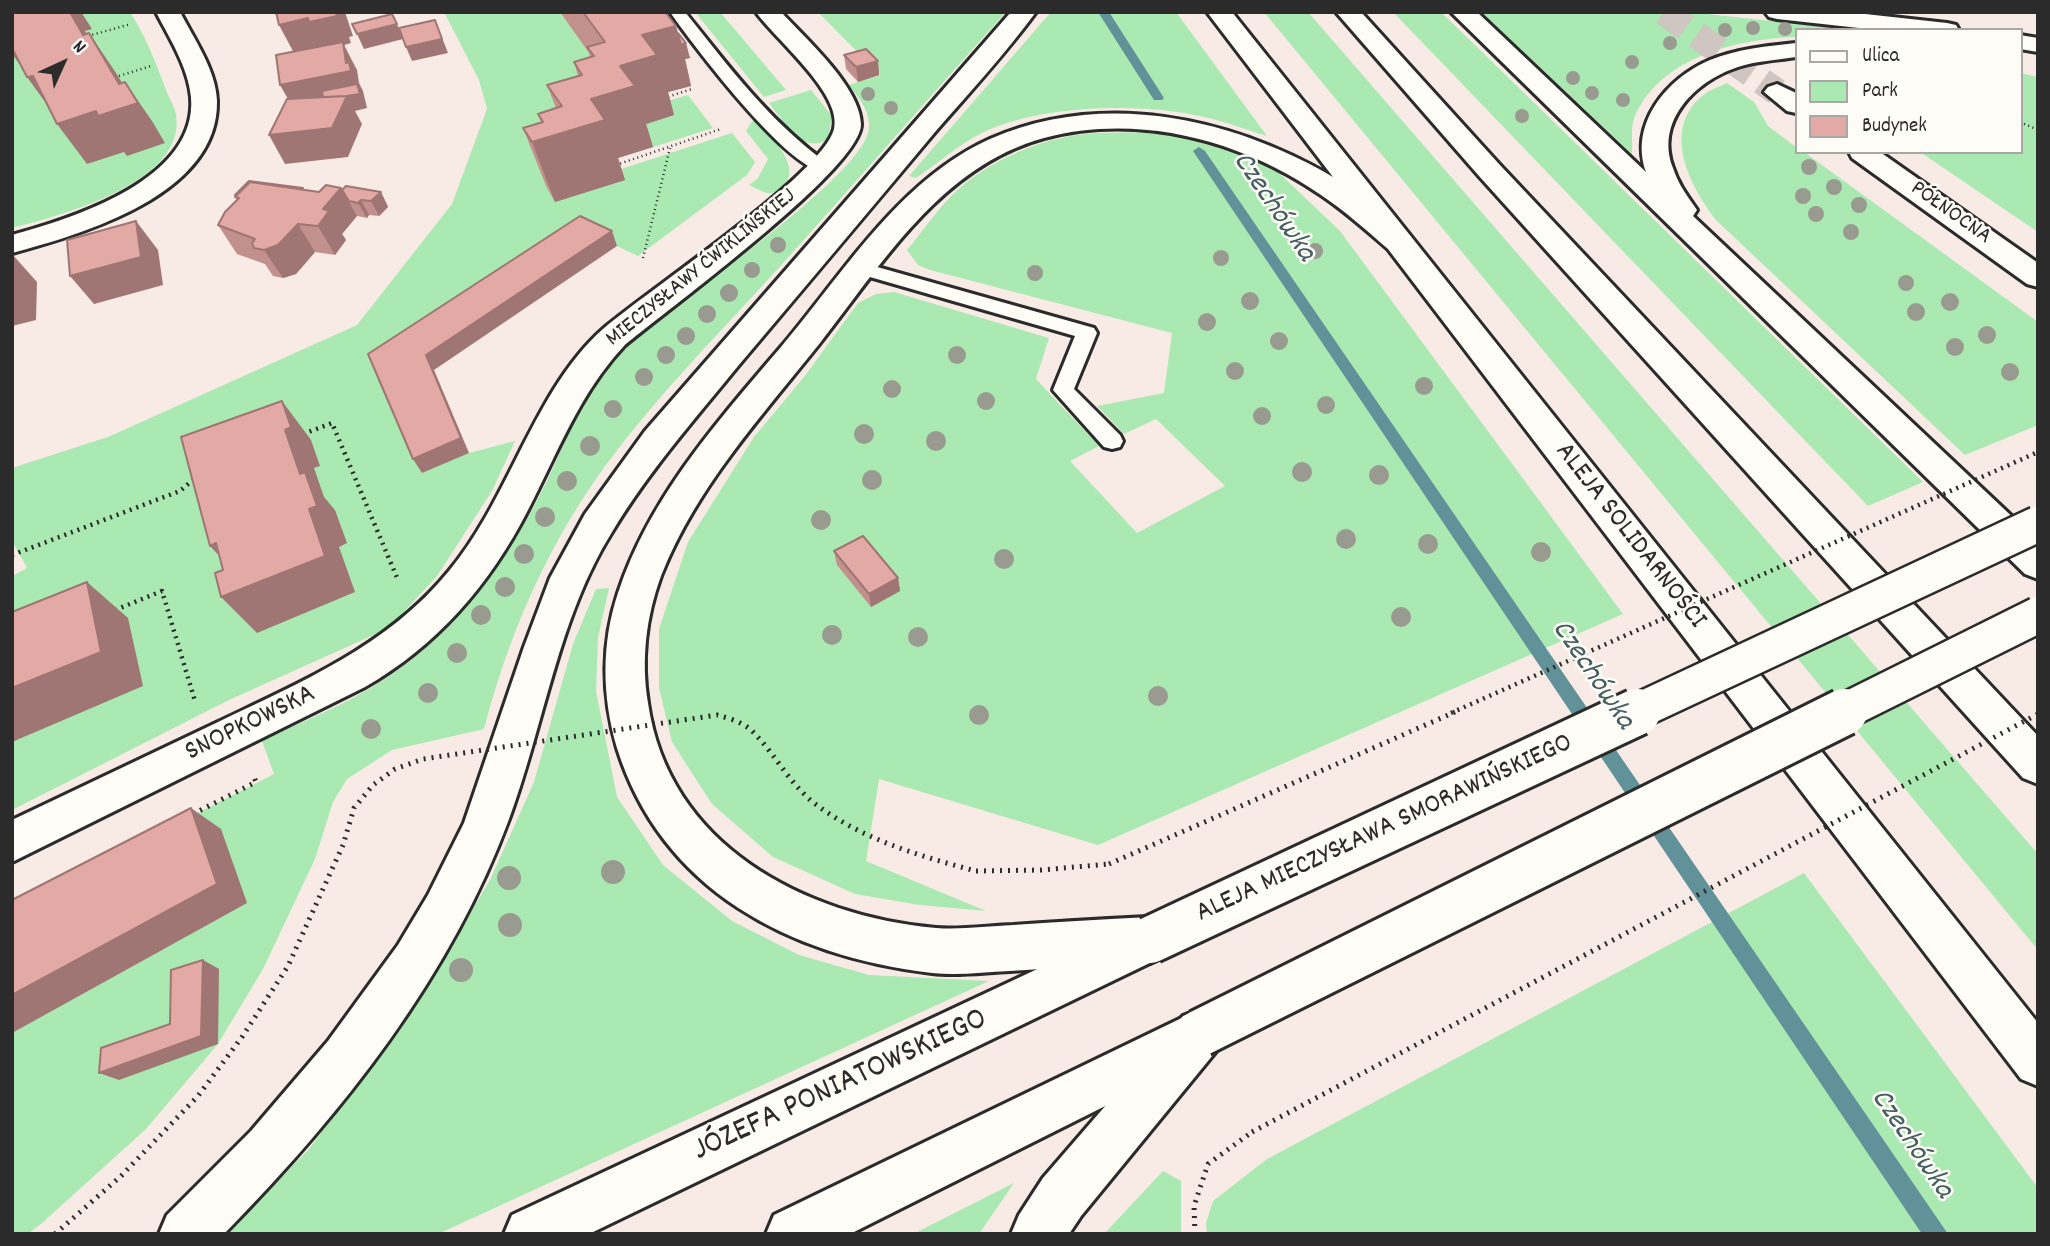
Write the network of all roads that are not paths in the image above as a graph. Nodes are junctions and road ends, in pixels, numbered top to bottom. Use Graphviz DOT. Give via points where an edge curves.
graph roads {
  1 [pos="168,12"];
  2 [pos="677,12"];
  3 [pos="768,12"];
  4 [pos="1024,12"];
  5 [pos="1219,12"];
  6 [pos="1348,12"];
  7 [pos="1463,12"];
  8 [pos="1777,12"];
  9 [pos="1928,28"];
  10 [pos="1794,50"];
  11 [pos="1865,154"];
  12 [pos="821,167"];
  13 [pos="12,244"];
  14 [pos="1403,247"];
  15 [pos="1726,263"];
  16 [pos="863,269"];
  17 [pos="2038,277"];
  18 [pos="1111,441"];
  19 [pos="2038,524"];
  20 [pos="2038,564"];
  21 [pos="468,575"];
  22 [pos="2038,615"];
  23 [pos="2038,765"];
  24 [pos="12,842"];
  25 [pos="1150,940"];
  26 [pos="1200,1033"];
  27 [pos="2038,1062"];
  28 [pos="186,1234"];
  29 [pos="531,1234"];
  30 [pos="793,1234"];
  31 [pos="1038,1234"];
  1 -- 13 [label="main road" via="199,78 204,101 203,118 184,158 121,207"];
  2 -- 12 [label="lane" via="768,122"];
  3 -- 12 [label="main road, MIECZYSŁAWY ĆWIKLIŃSKIEJ" via="824,75 845,110 849,127"];
  4 -- 28 [label="main road" via="624,484 570,575 498,791 471,857 432,930 357,1046 234,1187"];
  5 -- 14 [label="main road, ALEJA SOLIDARNOŚCI"];
  6 -- 23 [label="main road"];
  7 -- 15 [label="main road"];
  8 -- 9 [label="main road"];
  10 -- 15 [label="main road" via="1718,66 1694,79 1678,93 1656,130 1655,152 1662,176 1676,201"];
  11 -- 17 [label="main road, PÓŁNOCNA"];
  12 -- 21 [label="main road, MIECZYSŁAWY ĆWIKLIŃSKIEJ" via="803,187 611,340 586,368 550,427 509,512"];
  14 -- 16 [label="main road" via="1327,186 1253,145 1192,128 1120,120 1057,127 983,153 936,184 908,211"];
  14 -- 27 [label="main road, ALEJA SOLIDARNOŚCI"];
  15 -- 20 [label="main road"];
  16 -- 18 [label="lane" via="1087,333 1063,390"];
  16 -- 25 [label="main road" via="712,455 673,515 641,578 624,657 625,703 639,761 663,810 692,846 765,900 813,923 865,939 945,951"];
  19 -- 25 [label="main road, ALEJA MIECZYSŁAWA SMORAWIŃSKIEGO, bridge"];
  21 -- 24 [label="main road, SNOPKOWSKA" via="404,641 361,670"];
  22 -- 26 [label="main road, bridge"];
  25 -- 29 [label="main road, JÓZEFA PONIATOWSKIEGO"];
  26 -- 30 [label="main road"];
  26 -- 31 [label="main road" via="1062,1197"];
}
